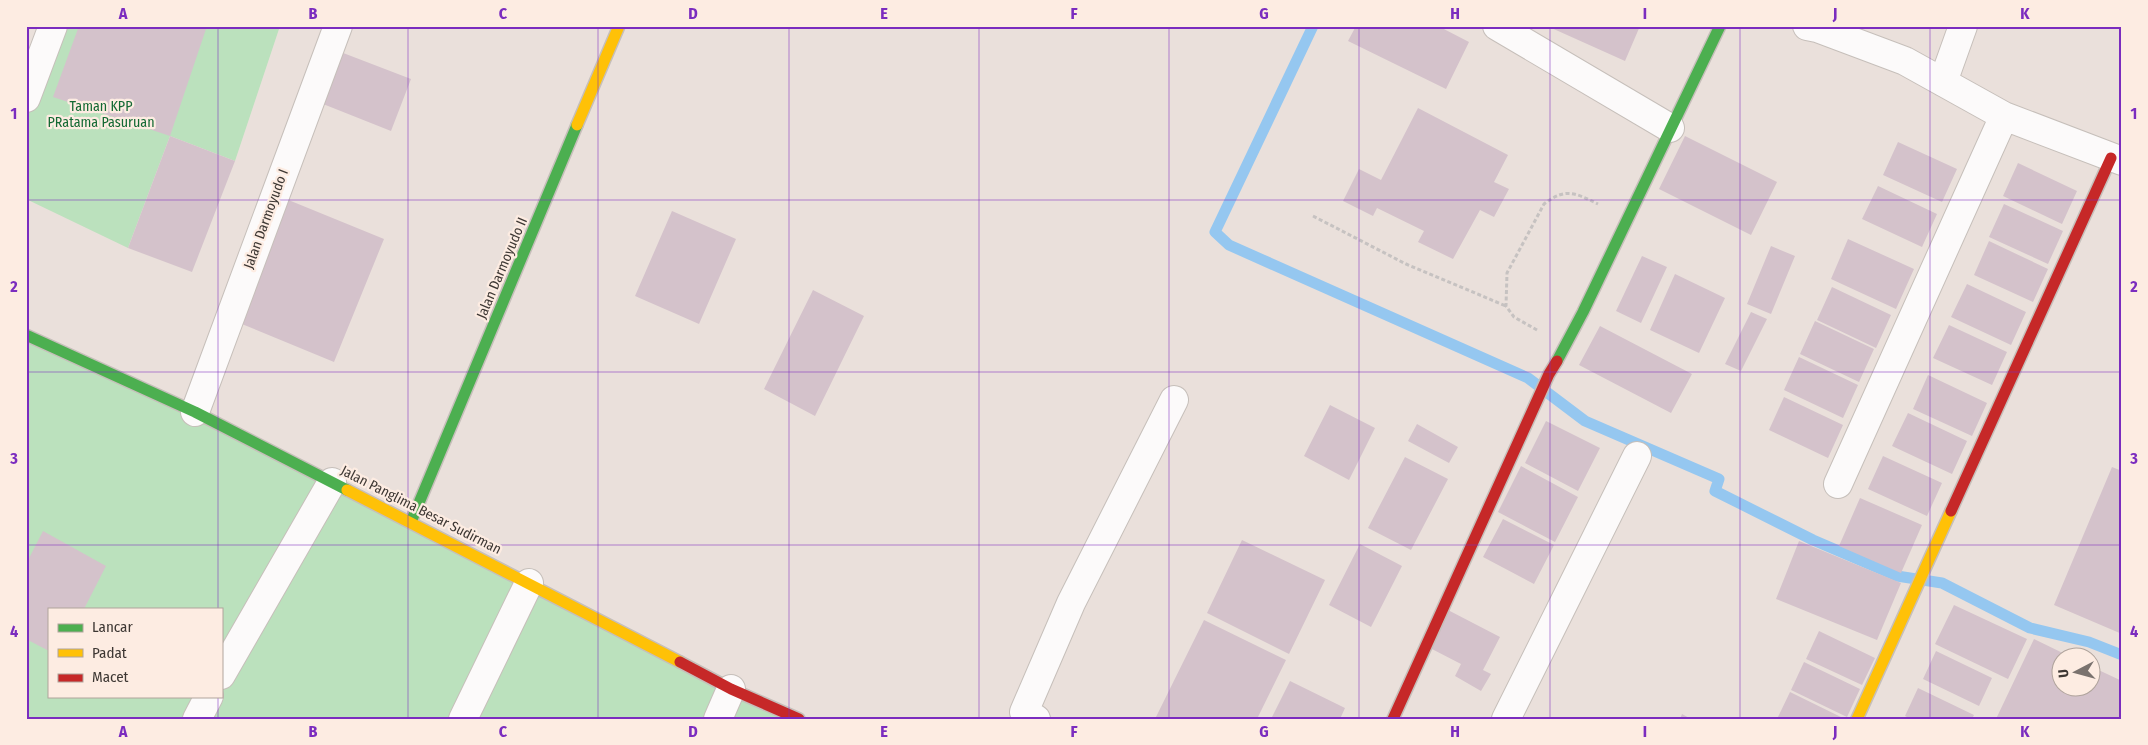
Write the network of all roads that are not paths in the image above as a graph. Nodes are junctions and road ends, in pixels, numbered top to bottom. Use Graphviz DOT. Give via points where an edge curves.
graph roads {
  1 [pos="54,26"];
  2 [pos="338,26"];
  3 [pos="619,26"];
  4 [pos="1497,26"];
  5 [pos="1720,26"];
  6 [pos="1807,26"];
  7 [pos="1963,26"];
  8 [pos="1943,82"];
  9 [pos="26,98"];
  10 [pos="2004,116"];
  11 [pos="1670,128"];
  12 [pos="2117,159"];
  13 [pos="26,335"];
  14 [pos="1174,400"];
  15 [pos="194,412"];
  16 [pos="1637,456"];
  17 [pos="332,482"];
  18 [pos="1838,484"];
  19 [pos="411,522"];
  20 [pos="529,582"];
  21 [pos="222,673"];
  22 [pos="731,689"];
  23 [pos="208,698"];
  24 [pos="1027,716"];
  25 [pos="197,719"];
  26 [pos="463,719"];
  27 [pos="718,719"];
  28 [pos="799,719"];
  29 [pos="1393,719"];
  30 [pos="1506,719"];
  31 [pos="1857,719"];
  1 -- 9 [label="street"];
  2 -- 15 [label="street, Jalan Darmoyudo I"];
  3 -- 19 [label="street, Jalan Darmoyudo II"];
  4 -- 11 [label="street"];
  5 -- 11 [label="street"];
  6 -- 8 [label="street" via="1905,61"];
  7 -- 8 [label="street"];
  8 -- 10 [label="street"];
  10 -- 12 [label="street"];
  10 -- 18 [label="street"];
  11 -- 29 [label="street" via="1535,406"];
  12 -- 31 [label="street"];
  13 -- 15 [label="street, Jalan Panglima Besar Sudirman"];
  14 -- 24 [label="street" via="1070,603"];
  15 -- 17 [label="street, Jalan Panglima Besar Sudirman"];
  16 -- 30 [label="street"];
  17 -- 19 [label="street, Jalan Panglima Besar Sudirman"];
  17 -- 21 [label="street"];
  19 -- 20 [label="street, Jalan Panglima Besar Sudirman"];
  20 -- 22 [label="street, Jalan Panglima Besar Sudirman"];
  20 -- 26 [label="street"];
  22 -- 27 [label="street"];
  22 -- 28 [label="street, Jalan Panglima Besar Sudirman"];
  23 -- 25 [label="street"];
}
